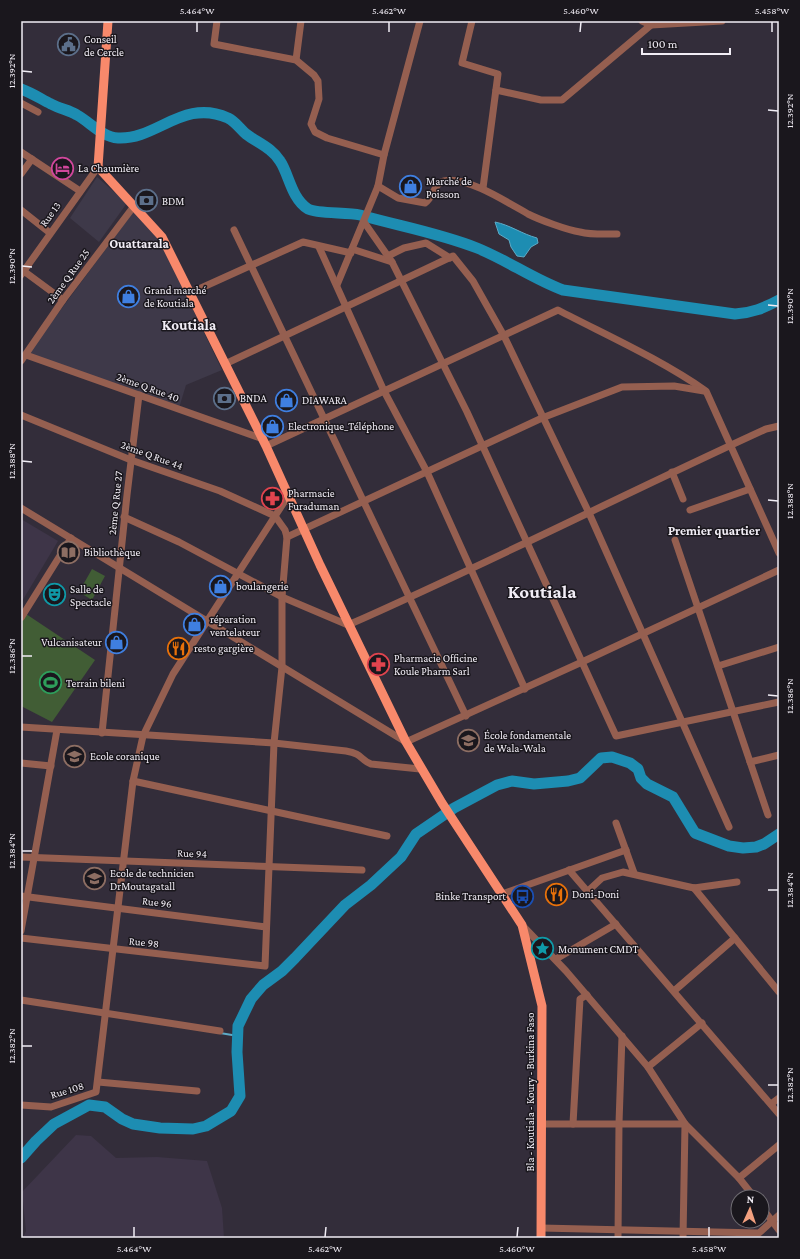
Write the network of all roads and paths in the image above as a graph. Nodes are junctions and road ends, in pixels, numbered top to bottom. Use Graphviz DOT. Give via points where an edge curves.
graph roads {
  1 [pos="108,21"];
  2 [pos="217,21"];
  3 [pos="301,21"];
  4 [pos="420,21"];
  5 [pos="472,21"];
  6 [pos="642,21"];
  7 [pos="722,21"];
  8 [pos="651,25"];
  9 [pos="296,60"];
  10 [pos="496,90"];
  11 [pos="21,103"];
  12 [pos="38,112"];
  13 [pos="21,152"];
  14 [pos="384,155"];
  15 [pos="32,158"];
  16 [pos="98,167"];
  17 [pos="21,174"];
  18 [pos="378,186"];
  19 [pos="484,188"];
  20 [pos="80,191"];
  21 [pos="134,206"];
  22 [pos="21,210"];
  23 [pos="364,222"];
  24 [pos="234,230"];
  25 [pos="50,233"];
  26 [pos="617,234"];
  27 [pos="319,247"];
  28 [pos="351,251"];
  29 [pos="450,258"];
  30 [pos="390,259"];
  31 [pos="250,266"];
  32 [pos="22,272"];
  33 [pos="402,280"];
  34 [pos="337,285"];
  35 [pos="190,293"];
  36 [pos="63,300"];
  37 [pos="347,306"];
  38 [pos="284,336"];
  39 [pos="504,336"];
  40 [pos="26,355"];
  41 [pos="21,361"];
  42 [pos="225,364"];
  43 [pos="442,365"];
  44 [pos="384,391"];
  45 [pos="706,391"];
  46 [pos="139,395"];
  47 [pos="21,415"];
  48 [pos="542,418"];
  49 [pos="324,419"];
  50 [pos="779,426"];
  51 [pos="265,443"];
  52 [pos="730,445"];
  53 [pos="483,447"];
  54 [pos="131,460"];
  55 [pos="427,472"];
  56 [pos="672,472"];
  57 [pos="750,489"];
  58 [pos="288,496"];
  59 [pos="683,499"];
  60 [pos="363,502"];
  61 [pos="21,508"];
  62 [pos="690,510"];
  63 [pos="589,513"];
  64 [pos="275,516"];
  65 [pos="124,517"];
  66 [pos="304,530"];
  67 [pos="288,537"];
  68 [pos="72,538"];
  69 [pos="675,540"];
  70 [pos="526,542"];
  71 [pos="779,553"];
  72 [pos="119,569"];
  73 [pos="779,570"];
  74 [pos="470,571"];
  75 [pos="238,573"];
  76 [pos="282,597"];
  77 [pos="410,598"];
  78 [pos="698,608"];
  79 [pos="21,618"];
  80 [pos="206,621"];
  81 [pos="348,626"];
  82 [pos="643,634"];
  83 [pos="779,647"];
  84 [pos="582,662"];
  85 [pos="718,666"];
  86 [pos="282,667"];
  87 [pos="525,689"];
  88 [pos="779,702"];
  89 [pos="732,712"];
  90 [pos="466,716"];
  91 [pos="681,723"];
  92 [pos="21,727"];
  93 [pos="57,730"];
  94 [pos="102,733"];
  95 [pos="143,736"];
  96 [pos="406,742"];
  97 [pos="274,743"];
  98 [pos="779,755"];
  99 [pos="750,762"];
  100 [pos="21,763"];
  101 [pos="51,766"];
  102 [pos="420,769"];
  103 [pos="133,781"];
  104 [pos="271,811"];
  105 [pos="768,815"];
  106 [pos="616,823"];
  107 [pos="729,827"];
  108 [pos="387,836"];
  109 [pos="626,850"];
  110 [pos="21,857"];
  111 [pos="34,857"];
  112 [pos="124,861"];
  113 [pos="269,867"];
  114 [pos="362,870"];
  115 [pos="569,870"];
  116 [pos="634,874"];
  117 [pos="737,882"];
  118 [pos="694,888"];
  119 [pos="588,891"];
  120 [pos="502,894"];
  121 [pos="24,896"];
  122 [pos="118,909"];
  123 [pos="616,924"];
  124 [pos="522,925"];
  125 [pos="266,927"];
  126 [pos="21,931"];
  127 [pos="21,938"];
  128 [pos="735,938"];
  129 [pos="114,949"];
  130 [pos="556,959"];
  131 [pos="674,991"];
  132 [pos="779,992"];
  133 [pos="586,995"];
  134 [pos="21,1000"];
  135 [pos="106,1013"];
  136 [pos="702,1023"];
  137 [pos="220,1030"];
  138 [pos="622,1036"];
  139 [pos="648,1067"];
  140 [pos="98,1082"];
  141 [pos="197,1090"];
  142 [pos="779,1098"];
  143 [pos="771,1104"];
  144 [pos="21,1105"];
  145 [pos="779,1114"];
  146 [pos="619,1123"];
  147 [pos="541,1124"];
  148 [pos="573,1124"];
  149 [pos="686,1124"];
  150 [pos="779,1145"];
  151 [pos="739,1178"];
  152 [pos="748,1189"];
  153 [pos="779,1215"];
  154 [pos="770,1218"];
  155 [pos="772,1221"];
  156 [pos="541,1228"];
  157 [pos="618,1230"];
  158 [pos="779,1230"];
  159 [pos="683,1235"];
  160 [pos="759,1235"];
  161 [pos="541,1238"];
  162 [pos="618,1238"];
  1 -- 16 [label="main road"];
  2 -- 9 [label="street" via="214,44"];
  3 -- 9 [label="street"];
  4 -- 14 [label="street"];
  5 -- 10 [label="street" via="462,63 498,74"];
  6 -- 8 [label="street"];
  7 -- 8 [label="street"];
  8 -- 10 [label="street" via="562,100 541,100"];
  9 -- 14 [label="street" via="318,81 319,99 311,124 315,132"];
  10 -- 19 [label="street"];
  11 -- 12 [label="street"];
  13 -- 15 [label="street"];
  14 -- 18 [label="street"];
  15 -- 17 [label="street"];
  15 -- 20 [label="street"];
  16 -- 20 [label="street, Rue 13"];
  16 -- 21 [label="main road, Bla - Koutiala - Koury - Burkina Faso"];
  18 -- 19 [label="street" via="398,198 426,203 432,197 434,188 443,181"];
  18 -- 23 [label="street"];
  19 -- 26 [label="street" via="530,215 580,232"];
  20 -- 25 [label="street, Rue 13"];
  21 -- 35 [label="main road, Bla - Koutiala - Koury - Burkina Faso" via="162,237"];
  21 -- 36 [label="street, 2ème Q Rue 25"];
  22 -- 25 [label="street"];
  23 -- 28 [label="street"];
  23 -- 30 [label="street"];
  24 -- 31 [label="street"];
  25 -- 32 [label="street, Rue 13"];
  27 -- 28 [label="street"];
  27 -- 31 [label="street" via="303,242"];
  27 -- 34 [label="street"];
  28 -- 30 [label="street"];
  28 -- 34 [label="street"];
  29 -- 30 [label="street" via="426,243 404,248"];
  29 -- 33 [label="street"];
  29 -- 39 [label="street" via="453,256 473,281"];
  30 -- 33 [label="street"];
  31 -- 35 [label="street"];
  31 -- 38 [label="street"];
  32 -- 36 [label="street"];
  33 -- 37 [label="street"];
  33 -- 43 [label="street"];
  34 -- 37 [label="street"];
  35 -- 42 [label="main road, Bla - Koutiala - Koury - Burkina Faso"];
  36 -- 40 [label="street, 2ème Q Rue 25"];
  37 -- 38 [label="street"];
  37 -- 44 [label="street"];
  38 -- 42 [label="street"];
  38 -- 49 [label="street"];
  39 -- 43 [label="street"];
  39 -- 45 [label="street" via="558,310 649,356"];
  39 -- 48 [label="street"];
  40 -- 41 [label="street, 2ème Q Rue 25"];
  40 -- 46 [label="street, 2ème Q Rue 40"];
  42 -- 51 [label="main road, Bla - Koutiala - Koury - Burkina Faso"];
  43 -- 44 [label="street"];
  43 -- 53 [label="street"];
  44 -- 49 [label="street"];
  44 -- 55 [label="street"];
  45 -- 48 [label="street" via="674,386 622,387"];
  45 -- 52 [label="street"];
  46 -- 51 [label="street, 2ème Q Rue 40"];
  46 -- 54 [label="street, 2ème Q Rue 27"];
  47 -- 54 [label="street, 2ème Q Rue 44"];
  48 -- 53 [label="street"];
  48 -- 63 [label="street"];
  49 -- 51 [label="street"];
  49 -- 60 [label="street"];
  50 -- 52 [label="street"];
  51 -- 58 [label="main road, Bla - Koutiala - Koury - Burkina Faso"];
  52 -- 56 [label="street"];
  52 -- 57 [label="street"];
  53 -- 55 [label="street"];
  53 -- 70 [label="street"];
  54 -- 64 [label="street, 2ème Q Rue 44" via="220,491"];
  54 -- 65 [label="street, 2ème Q Rue 27"];
  55 -- 60 [label="street"];
  55 -- 74 [label="street"];
  56 -- 59 [label="street"];
  56 -- 63 [label="street"];
  57 -- 62 [label="street"];
  57 -- 71 [label="street"];
  58 -- 64 [label="street"];
  58 -- 66 [label="main road, Bla - Koutiala - Koury - Burkina Faso"];
  60 -- 66 [label="street"];
  60 -- 77 [label="street"];
  61 -- 68 [label="street"];
  63 -- 70 [label="street"];
  63 -- 82 [label="street"];
  64 -- 67 [label="street"];
  64 -- 75 [label="street"];
  65 -- 72 [label="street, 2ème Q Rue 27"];
  65 -- 75 [label="street"];
  66 -- 67 [label="street"];
  66 -- 81 [label="main road, Bla - Koutiala - Koury - Burkina Faso"];
  67 -- 76 [label="street"];
  68 -- 72 [label="street"];
  68 -- 79 [label="street"];
  69 -- 78 [label="street"];
  70 -- 74 [label="street"];
  70 -- 84 [label="street"];
  72 -- 80 [label="street"];
  72 -- 94 [label="street, 2ème Q Rue 27"];
  73 -- 78 [label="street"];
  74 -- 77 [label="street"];
  74 -- 87 [label="street"];
  75 -- 76 [label="street"];
  75 -- 80 [label="street"];
  76 -- 81 [label="street"];
  76 -- 86 [label="street"];
  77 -- 81 [label="street"];
  77 -- 90 [label="street"];
  78 -- 82 [label="street"];
  78 -- 85 [label="street"];
  80 -- 86 [label="street"];
  80 -- 95 [label="street" via="173,674"];
  81 -- 96 [label="main road, Bla - Koutiala - Koury - Burkina Faso"];
  82 -- 84 [label="street"];
  82 -- 91 [label="street"];
  83 -- 85 [label="street"];
  84 -- 87 [label="street"];
  84 -- 91 [label="street" via="616,736"];
  85 -- 89 [label="street"];
  86 -- 96 [label="street"];
  86 -- 97 [label="street"];
  87 -- 90 [label="street"];
  88 -- 89 [label="street"];
  89 -- 91 [label="street"];
  89 -- 99 [label="street"];
  90 -- 96 [label="street"];
  91 -- 107 [label="street"];
  92 -- 93 [label="street"];
  93 -- 94 [label="street"];
  93 -- 101 [label="street"];
  94 -- 95 [label="street"];
  95 -- 97 [label="street"];
  95 -- 103 [label="street"];
  96 -- 102 [label="main road, Bla - Koutiala - Koury - Burkina Faso"];
  97 -- 102 [label="street" via="358,753 364,761 371,764"];
  97 -- 104 [label="street"];
  98 -- 99 [label="street"];
  99 -- 105 [label="street"];
  100 -- 101 [label="street"];
  101 -- 111 [label="street"];
  102 -- 120 [label="main road, Bla - Koutiala - Koury - Burkina Faso"];
  103 -- 104 [label="street"];
  103 -- 112 [label="street"];
  104 -- 108 [label="street"];
  104 -- 113 [label="street"];
  106 -- 109 [label="street"];
  109 -- 115 [label="street"];
  109 -- 116 [label="street"];
  110 -- 111 [label="street, Rue 94"];
  111 -- 112 [label="street, Rue 94"];
  111 -- 121 [label="street"];
  112 -- 113 [label="street, Rue 94"];
  112 -- 122 [label="street"];
  113 -- 114 [label="street, Rue 94"];
  113 -- 125 [label="street"];
  115 -- 119 [label="street"];
  115 -- 120 [label="street"];
  116 -- 118 [label="street"];
  116 -- 119 [label="street" via="623,872 602,878"];
  117 -- 118 [label="street"];
  118 -- 128 [label="street"];
  119 -- 123 [label="street"];
  120 -- 124 [label="main road, Bla - Koutiala - Koury - Burkina Faso"];
  121 -- 122 [label="street, Rue 96"];
  121 -- 126 [label="street"];
  122 -- 125 [label="street, Rue 96"];
  122 -- 129 [label="street"];
  123 -- 130 [label="street"];
  123 -- 131 [label="street"];
  124 -- 130 [label="street"];
  124 -- 147 [label="main road, Bla - Koutiala - Koury - Burkina Faso" via="542,1006"];
  125 -- 129 [label="street, Rue 98" via="264,966"];
  127 -- 129 [label="street, Rue 98"];
  128 -- 131 [label="street"];
  128 -- 132 [label="street"];
  129 -- 135 [label="street"];
  130 -- 133 [label="street"];
  131 -- 136 [label="street"];
  133 -- 138 [label="street"];
  133 -- 148 [label="street" via="580,999"];
  134 -- 135 [label="street"];
  135 -- 137 [label="street"];
  135 -- 140 [label="street"];
  136 -- 139 [label="street"];
  136 -- 143 [label="street"];
  138 -- 139 [label="street"];
  138 -- 146 [label="street"];
  139 -- 149 [label="street"];
  140 -- 141 [label="street"];
  140 -- 144 [label="street, Rue 108" via="96,1092 51,1107"];
  142 -- 143 [label="street"];
  143 -- 145 [label="street"];
  146 -- 148 [label="street"];
  146 -- 149 [label="street"];
  146 -- 157 [label="street"];
  147 -- 148 [label="street"];
  147 -- 156 [label="main road, Bla - Koutiala - Koury - Burkina Faso"];
  149 -- 151 [label="street"];
  149 -- 159 [label="street"];
  150 -- 151 [label="street"];
  151 -- 152 [label="street"];
  153 -- 155 [label="street"];
  154 -- 155 [label="street"];
  155 -- 158 [label="street"];
  155 -- 160 [label="street"];
  156 -- 157 [label="street"];
  156 -- 161 [label="main road, Bla - Koutiala - Koury - Burkina Faso"];
  157 -- 159 [label="street"];
  157 -- 162 [label="street"];
  159 -- 160 [label="street"];
}
